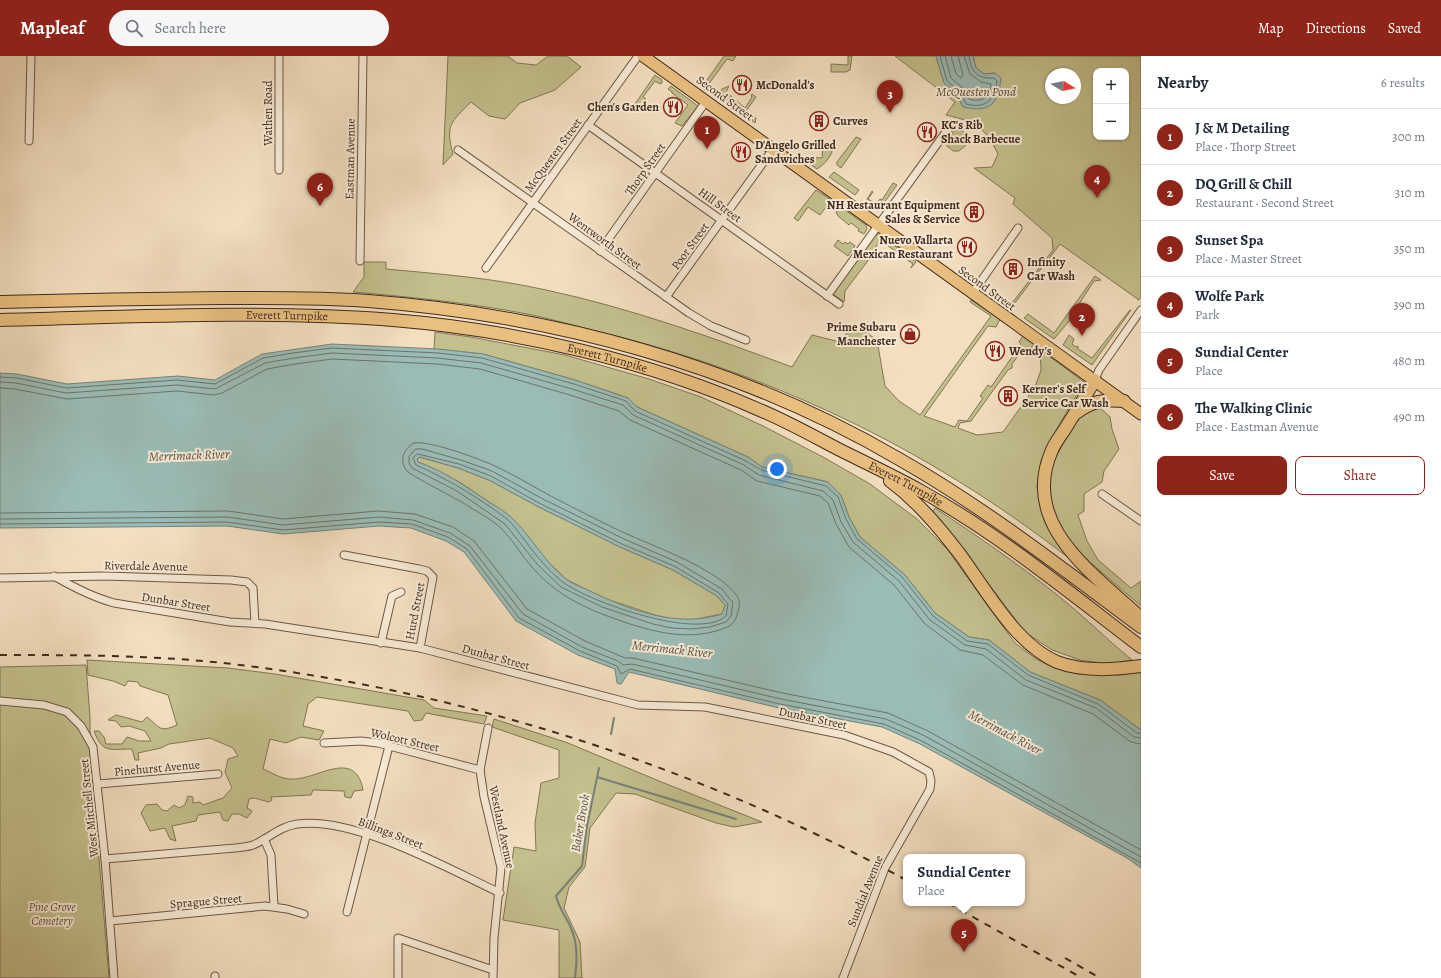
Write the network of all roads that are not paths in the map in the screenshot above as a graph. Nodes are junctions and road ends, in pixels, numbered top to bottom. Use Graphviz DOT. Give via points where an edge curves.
graph roads {
  1 [pos="31,56"];
  2 [pos="279,56"];
  3 [pos="362,56"];
  4 [pos="638,56"];
  5 [pos="643,56"];
  6 [pos="707,100"];
  7 [pos="588,125"];
  8 [pos="948,129"];
  9 [pos="29,141"];
  10 [pos="773,148"];
  11 [pos="458,150"];
  12 [pos="279,170"];
  13 [pos="656,172"];
  14 [pos="532,203"];
  15 [pos="722,221"];
  16 [pos="878,226"];
  17 [pos="1018,228"];
  18 [pos="600,251"];
  19 [pos="360,262"];
  20 [pos="486,268"];
  21 [pos="972,294"];
  22 [pos="827,296"];
  23 [pos="666,297"];
  24 [pos="0,302"];
  25 [pos="839,304"];
  26 [pos="1141,310"];
  27 [pos="0,320"];
  28 [pos="746,340"];
  29 [pos="1095,380"];
  30 [pos="1124,402"];
  31 [pos="763,411"];
  32 [pos="1075,413"];
  33 [pos="1141,414"];
  34 [pos="1102,494"];
  35 [pos="1141,521"];
  36 [pos="344,555"];
  37 [pos="54,576"];
  38 [pos="0,578"];
  39 [pos="401,592"];
  40 [pos="1141,618"];
  41 [pos="255,623"];
  42 [pos="1141,627"];
  43 [pos="381,643"];
  44 [pos="1141,647"];
  45 [pos="420,648"];
  46 [pos="1140,666"];
  47 [pos="0,701"];
  48 [pos="488,728"];
  49 [pos="324,743"];
  50 [pos="389,746"];
  51 [pos="480,770"];
  52 [pos="929,772"];
  53 [pos="218,774"];
  54 [pos="98,784"];
  55 [pos="366,834"];
  56 [pos="264,839"];
  57 [pos="105,859"];
  58 [pos="500,893"];
  59 [pos="274,906"];
  60 [pos="348,912"];
  61 [pos="304,914"];
  62 [pos="110,921"];
  63 [pos="493,970"];
  64 [pos="114,978"];
  65 [pos="398,978"];
  66 [pos="493,978"];
  67 [pos="843,978"];
  1 -- 9 [label="street"];
  2 -- 12 [label="street, Wathen Road"];
  3 -- 19 [label="street, Eastman Avenue"];
  4 -- 7 [label="street, McQuesten Street"];
  5 -- 6 [label="main road, Second Street"];
  6 -- 10 [label="main road, Second Street"];
  6 -- 13 [label="street, Thorp Street"];
  7 -- 13 [label="street, Hill Street"];
  7 -- 14 [label="street, McQuesten Street"];
  8 -- 16 [label="street"];
  10 -- 15 [label="street, Poor Street"];
  10 -- 16 [label="main road, Second Street"];
  11 -- 14 [label="street, Wentworth Street"];
  13 -- 15 [label="street, Hill Street"];
  13 -- 18 [label="street, Thorp Street"];
  14 -- 18 [label="street, Wentworth Street"];
  14 -- 20 [label="street, McQuesten Street"];
  15 -- 22 [label="street, Hill Street"];
  15 -- 23 [label="street, Poor Street"];
  16 -- 21 [label="main road, Second Street"];
  16 -- 22 [label="street"];
  17 -- 21 [label="street"];
  18 -- 23 [label="street, Wentworth Street"];
  21 -- 29 [label="main road, Second Street"];
  22 -- 25 [label="street, Hill Street"];
  23 -- 28 [label="street, Wentworth Street" via="703,322"];
  24 -- 42 [label="highway, Everett Turnpike" via="275,298 363,300 503,317 619,343 684,363 765,394 893,455 986,512"];
  26 -- 29 [label="street" via="1099,370"];
  27 -- 31 [label="highway, Everett Turnpike" via="310,316 395,320 520,338 602,357 684,382"];
  29 -- 30 [label="main road, Second Street"];
  29 -- 32 [label="highway"];
  30 -- 32 [label="highway" via="1103,400 1087,405"];
  30 -- 33 [label="main road, Second Street"];
  31 -- 44 [label="highway, Everett Turnpike" via="921,491 957,513"];
  31 -- 46 [label="highway" via="884,478 914,501 959,553 1003,615 1040,651 1057,662 1084,668 1113,670"];
  32 -- 40 [label="highway" via="1052,449 1046,465 1043,482 1044,500 1050,522 1063,542"];
  34 -- 35 [label="street"];
  36 -- 45 [label="street, Hurd Street" via="419,569 427,571 433,577"];
  37 -- 38 [label="street, Riverdale Avenue"];
  37 -- 41 [label="street, Dunbar Street" via="75,589 114,602 230,622"];
  37 -- 41 [label="street, Riverdale Avenue" via="155,577 247,582 253,588"];
  39 -- 43 [label="street" via="392,596"];
  41 -- 43 [label="street, Dunbar Street"];
  43 -- 45 [label="street, Dunbar Street"];
  45 -- 52 [label="street, Dunbar Street" via="638,705 705,708 844,736 893,752"];
  47 -- 54 [label="street, West Mitchell Street" via="44,705 67,712 81,726 91,742"];
  48 -- 51 [label="street, Westland Avenue"];
  49 -- 50 [label="street, Wolcott Street" via="368,742"];
  50 -- 51 [label="street, Wolcott Street"];
  50 -- 55 [label="street"];
  51 -- 58 [label="street, Westland Avenue" via="501,868"];
  52 -- 67 [label="street, Sundial Avenue" via="930,789 885,868"];
  53 -- 54 [label="street, Pinehurst Avenue"];
  54 -- 57 [label="street, West Mitchell Street"];
  55 -- 56 [label="street, Billings Street" via="346,828 305,824 280,828"];
  55 -- 58 [label="street, Billings Street" via="424,857"];
  55 -- 60 [label="street"];
  56 -- 57 [label="street, Billings Street" via="252,845 235,848"];
  56 -- 59 [label="street" via="270,851"];
  57 -- 62 [label="street, West Mitchell Street"];
  58 -- 63 [label="street, Westland Avenue"];
  59 -- 61 [label="street, Sprague Street"];
  59 -- 62 [label="street, Sprague Street"];
  62 -- 64 [label="street, West Mitchell Street"];
  63 -- 65 [label="street" via="398,938"];
  63 -- 66 [label="street, Westland Avenue"];
}
